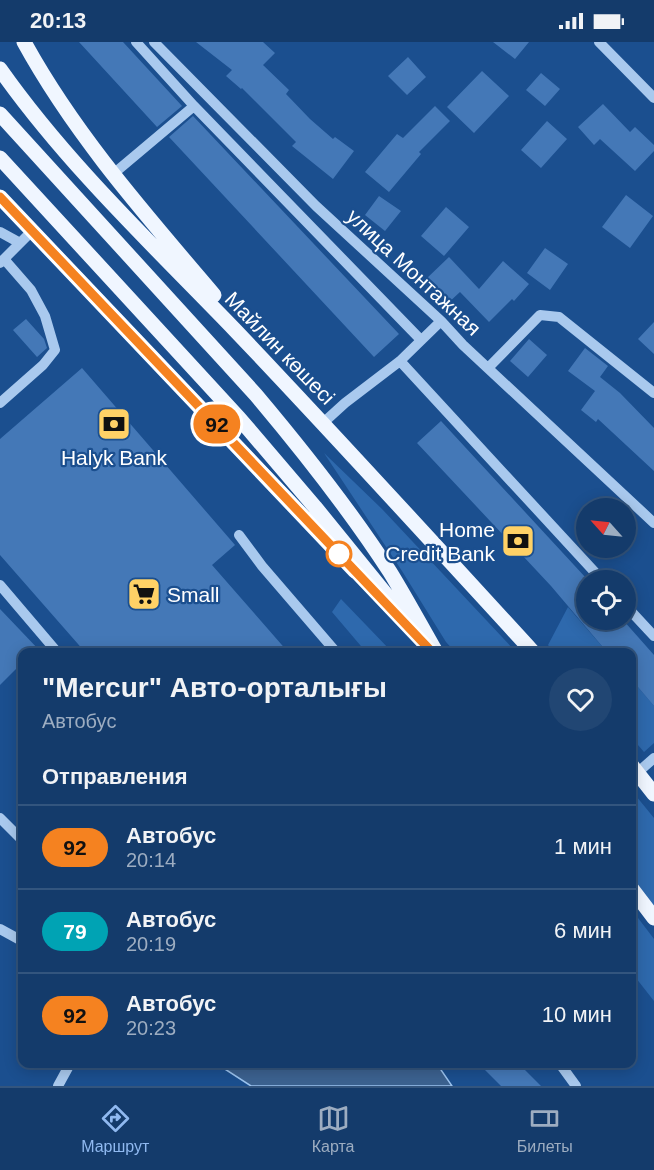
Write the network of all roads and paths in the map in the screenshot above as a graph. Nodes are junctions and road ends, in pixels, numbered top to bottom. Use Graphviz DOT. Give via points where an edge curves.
graph roads {
  1 [pos="24,42"];
  2 [pos="136,42"];
  3 [pos="154,42"];
  4 [pos="599,42"];
  5 [pos="0,69"];
  6 [pos="654,98"];
  7 [pos="194,106"];
  8 [pos="224,113"];
  9 [pos="0,114"];
  10 [pos="213,125"];
  11 [pos="0,158"];
  12 [pos="112,175"];
  13 [pos="0,197"];
  14 [pos="32,231"];
  15 [pos="0,232"];
  16 [pos="20,243"];
  17 [pos="2,261"];
  18 [pos="441,321"];
  19 [pos="422,340"];
  20 [pos="400,361"];
  21 [pos="489,367"];
  22 [pos="654,393"];
  23 [pos="0,403"];
  24 [pos="323,423"];
  25 [pos="654,523"];
  26 [pos="238,535"];
  27 [pos="593,570"];
  28 [pos="0,585"];
  29 [pos="636,617"];
  30 [pos="654,636"];
  31 [pos="54,648"];
  32 [pos="333,648"];
  33 [pos="430,648"];
  34 [pos="431,648"];
  35 [pos="432,648"];
  36 [pos="529,648"];
  37 [pos="654,758"];
  38 [pos="636,768"];
  39 [pos="636,772"];
  40 [pos="654,794"];
  41 [pos="0,818"];
  42 [pos="18,836"];
  43 [pos="636,894"];
  44 [pos="654,918"];
  45 [pos="0,929"];
  46 [pos="18,939"];
  47 [pos="68,1068"];
  48 [pos="563,1068"];
  49 [pos="58,1086"];
  50 [pos="576,1086"];
  1 -- 12 [label="main road"];
  2 -- 7 [label="street"];
  3 -- 8 [label="street, улица Монтажная"];
  4 -- 6 [label="street"];
  5 -- 24 [label="main road, Майлин көшесі" via="72,160"];
  7 -- 10 [label="street"];
  7 -- 12 [label="street"];
  8 -- 10 [label="street"];
  8 -- 18 [label="street, улица Монтажная" via="341,230"];
  9 -- 35 [label="main road" via="294,441 390,572"];
  10 -- 19 [label="street"];
  11 -- 34 [label="main road" via="239,418"];
  12 -- 24 [label="main road"];
  13 -- 14 [label="main road"];
  14 -- 16 [label="street"];
  14 -- 33 [label="main road"];
  15 -- 16 [label="street"];
  16 -- 17 [label="street"];
  17 -- 23 [label="street" via="31,290 45,316 55,350"];
  18 -- 19 [label="street"];
  18 -- 21 [label="street, улица Монтажная"];
  19 -- 20 [label="street"];
  20 -- 24 [label="street"];
  20 -- 27 [label="street"];
  21 -- 22 [label="street" via="540,315 559,317"];
  21 -- 25 [label="street, улица Монтажная"];
  24 -- 36 [label="main road, Майлин көшесі"];
  26 -- 32 [label="street"];
  28 -- 31 [label="street"];
  29 -- 30 [label="street"];
  37 -- 38 [label="street"];
  39 -- 40 [label="main road"];
  41 -- 42 [label="street"];
  43 -- 44 [label="main road"];
  45 -- 46 [label="street"];
  47 -- 49 [label="street"];
  48 -- 50 [label="street"];
}
